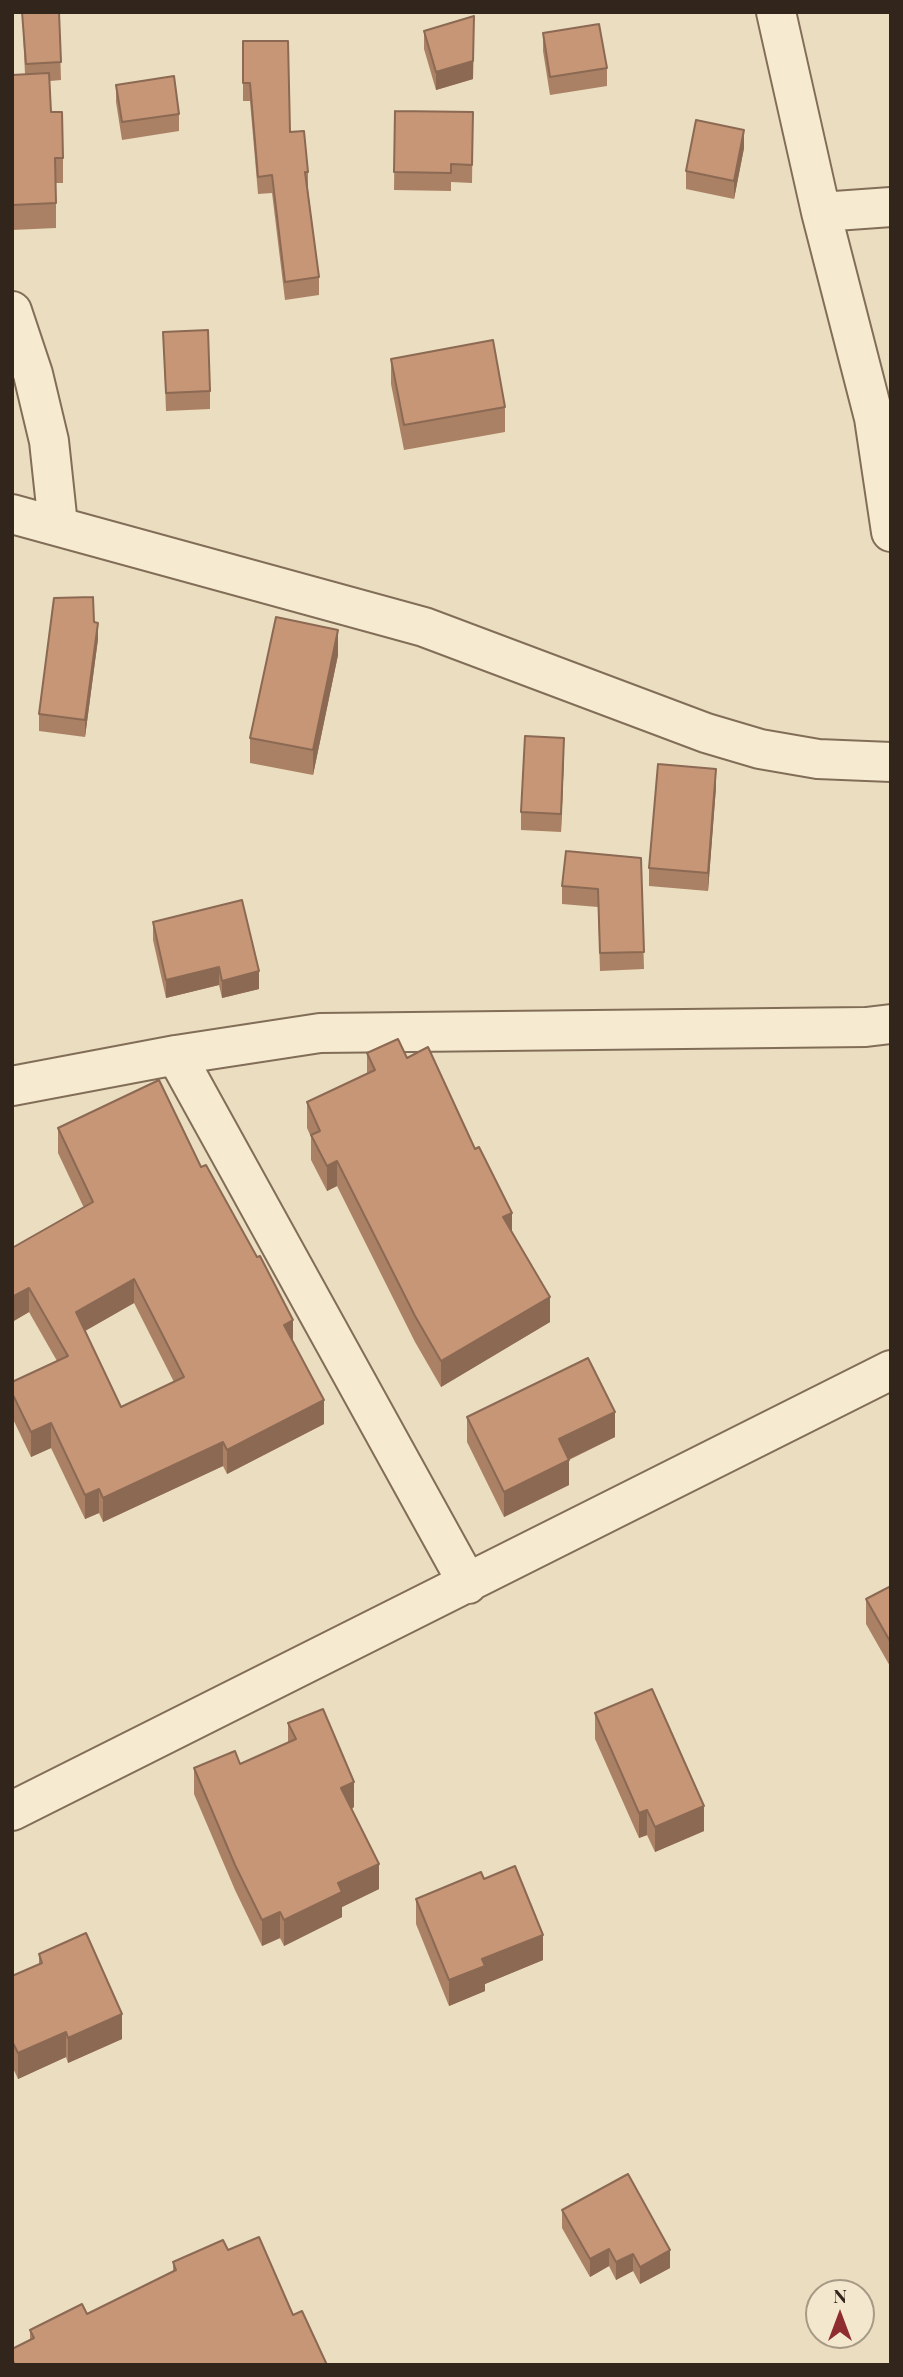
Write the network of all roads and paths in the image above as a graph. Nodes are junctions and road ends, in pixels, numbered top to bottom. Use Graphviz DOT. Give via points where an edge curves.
graph roads {
  1 [pos="776,12"];
  2 [pos="891,207"];
  3 [pos="821,212"];
  4 [pos="12,311"];
  5 [pos="12,514"];
  6 [pos="58,525"];
  7 [pos="891,532"];
  8 [pos="891,762"];
  9 [pos="891,1024"];
  10 [pos="176,1055"];
  11 [pos="12,1086"];
  12 [pos="891,1370"];
  13 [pos="468,1584"];
  14 [pos="12,1811"];
  1 -- 3 [label="street"];
  2 -- 3 [label="street"];
  3 -- 7 [label="street" via="874,418"];
  4 -- 6 [label="street" via="50,441"];
  5 -- 6 [label="street"];
  6 -- 8 [label="street" via="424,627 760,749 818,759"];
  9 -- 10 [label="street" via="320,1033"];
  10 -- 11 [label="street"];
  10 -- 13 [label="street"];
  12 -- 13 [label="street"];
  13 -- 14 [label="street"];
}
